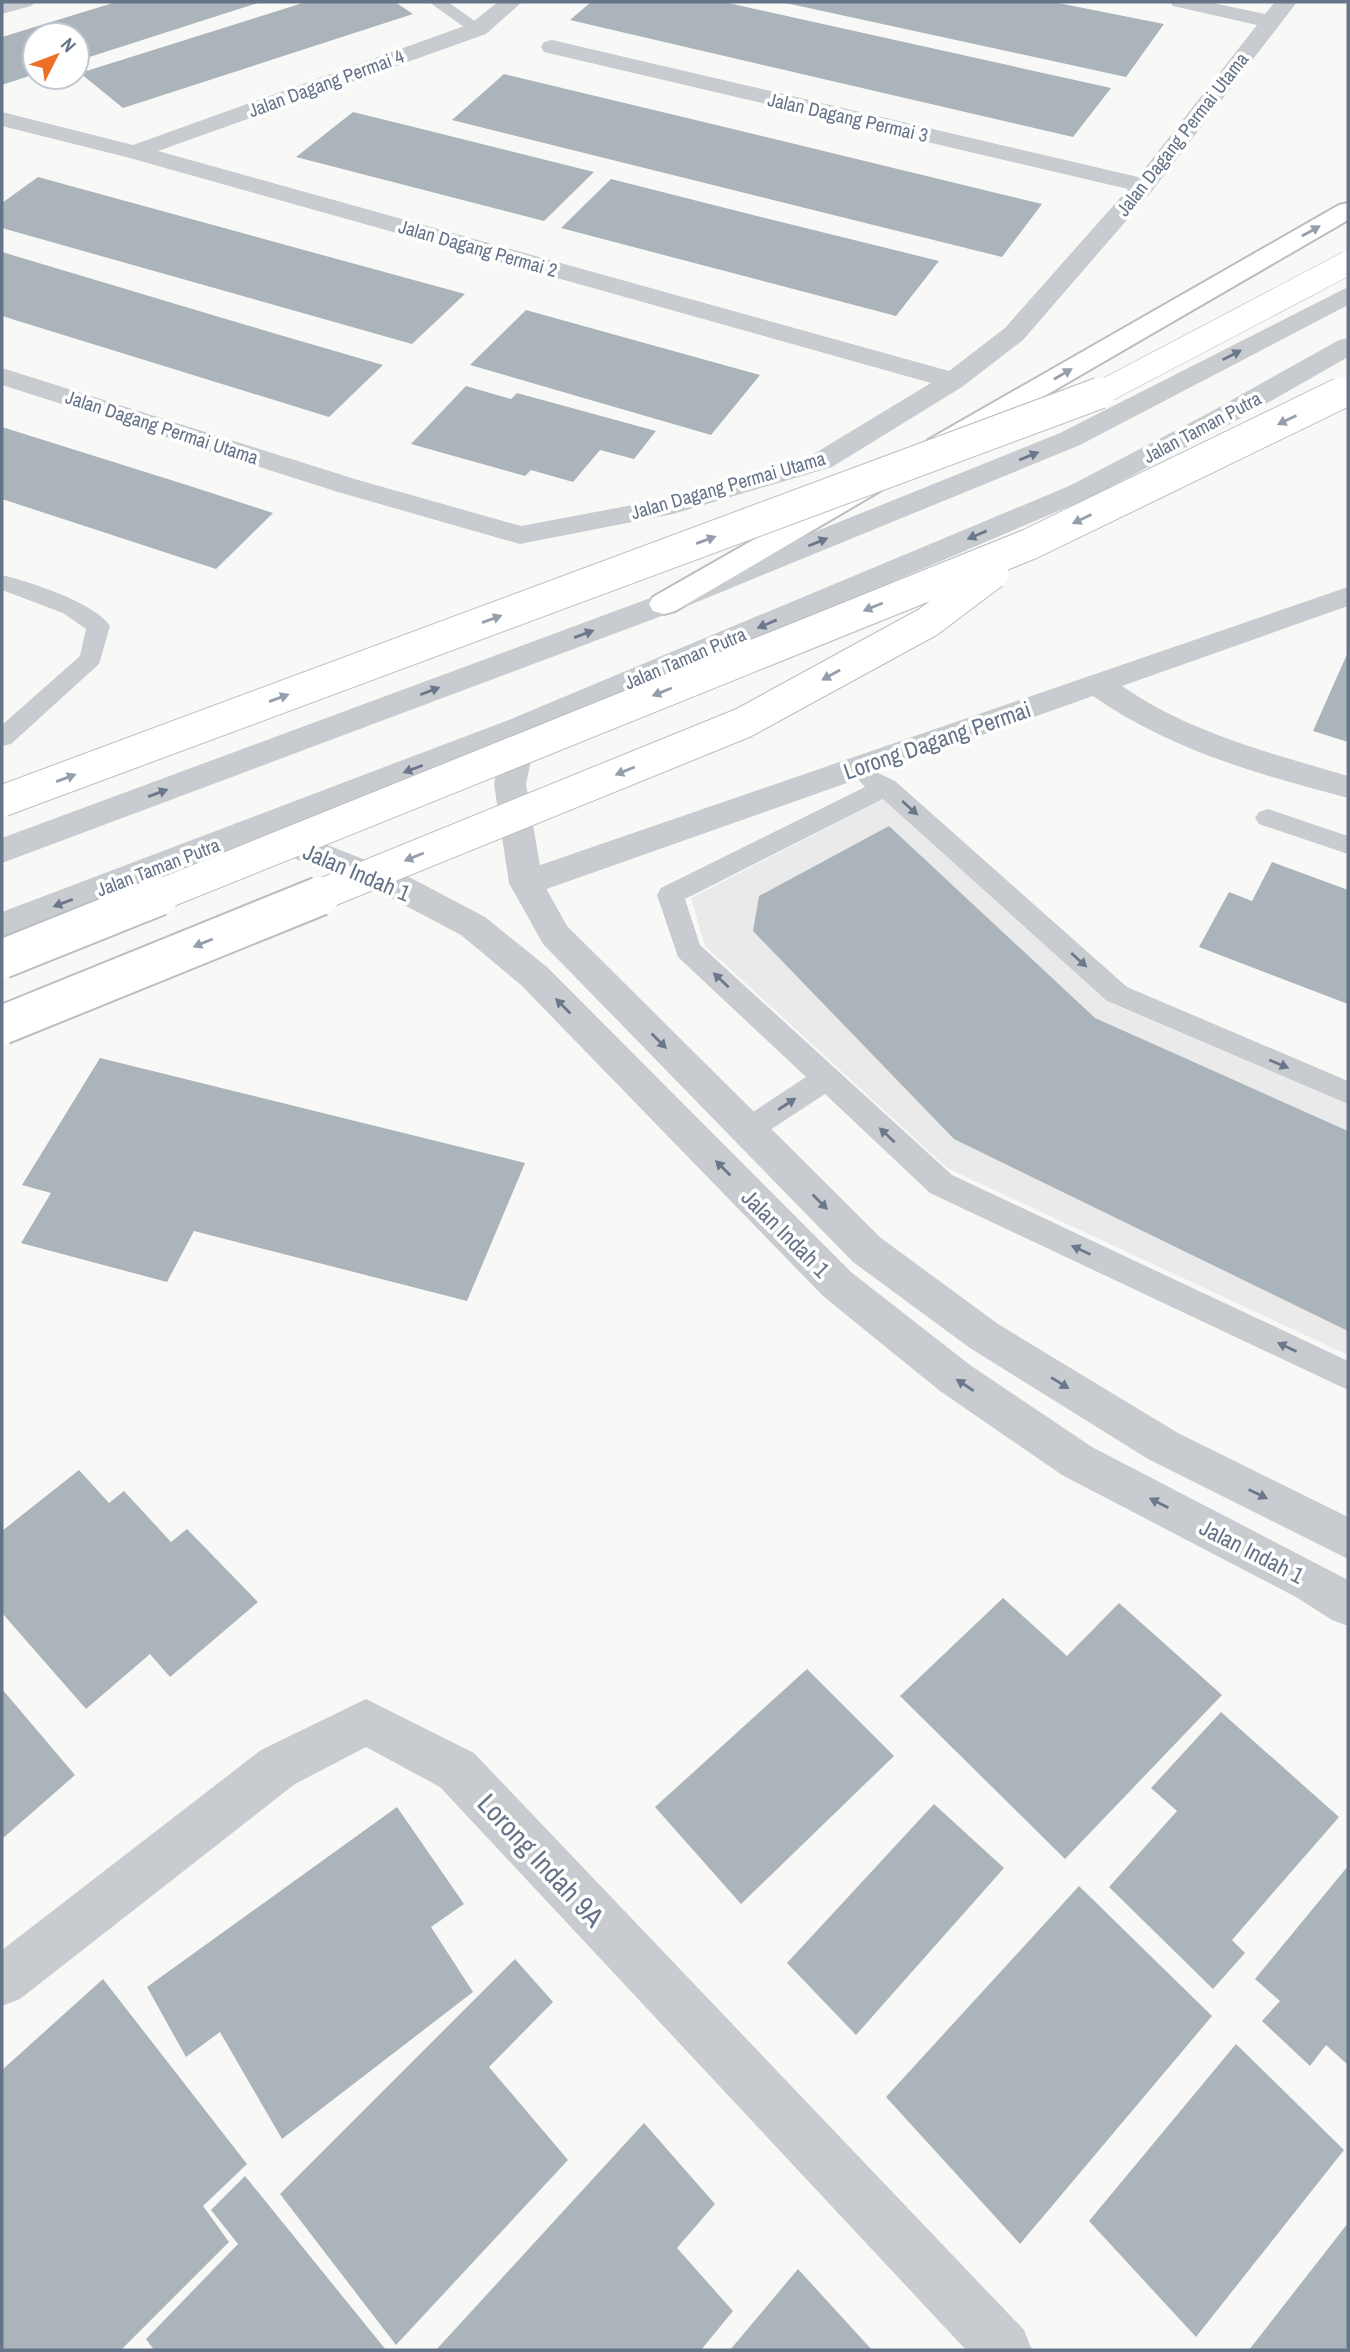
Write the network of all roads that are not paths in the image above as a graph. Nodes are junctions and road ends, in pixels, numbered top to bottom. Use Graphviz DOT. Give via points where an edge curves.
graph roads {
  1 [pos="24,2"];
  2 [pos="437,2"];
  3 [pos="511,2"];
  4 [pos="1180,2"];
  5 [pos="1286,2"];
  6 [pos="2,8"];
  7 [pos="1271,22"];
  8 [pos="478,29"];
  9 [pos="552,47"];
  10 [pos="2,119"];
  11 [pos="134,152"];
  12 [pos="1144,186"];
  13 [pos="1348,210"];
  14 [pos="1348,263"];
  15 [pos="1348,295"];
  16 [pos="1348,346"];
  17 [pos="2,376"];
  18 [pos="953,381"];
  19 [pos="1348,390"];
  20 [pos="1030,544"];
  21 [pos="2,582"];
  22 [pos="1348,596"];
  23 [pos="664,604"];
  24 [pos="1097,684"];
  25 [pos="522,727"];
  26 [pos="2,738"];
  27 [pos="855,769"];
  28 [pos="887,787"];
  29 [pos="1348,787"];
  30 [pos="2,801"];
  31 [pos="1268,818"];
  32 [pos="255,829"];
  33 [pos="1348,845"];
  34 [pos="2,851"];
  35 [pos="526,883"];
  36 [pos="2,926"];
  37 [pos="2,959"];
  38 [pos="2,1025"];
  39 [pos="826,1078"];
  40 [pos="1348,1093"];
  41 [pos="748,1130"];
  42 [pos="1348,1376"];
  43 [pos="1348,1539"];
  44 [pos="1348,1605"];
  45 [pos="2,1980"];
  46 [pos="1004,2350"];
  1 -- 6 [label="street"];
  2 -- 8 [label="lane"];
  3 -- 8 [label="street, Jalan Dagang Permai 4"];
  4 -- 7 [label="street"];
  5 -- 7 [label="street, Jalan Dagang Permai Utama"];
  7 -- 12 [label="street, Jalan Dagang Permai Utama"];
  8 -- 11 [label="street, Jalan Dagang Permai 4"];
  9 -- 12 [label="street, Jalan Dagang Permai 3"];
  10 -- 11 [label="street, Jalan Dagang Permai 2"];
  11 -- 18 [label="street, Jalan Dagang Permai 2"];
  12 -- 18 [label="street, Jalan Dagang Permai Utama" via="1014,334"];
  23 -- 13 [label="highway, one-way"];
  30 -- 14 [label="highway, one-way, bridge" via="1097,395"];
  23 -- 15 [label="street, one-way" via="1070,439"];
  16 -- 25 [label="street, Jalan Taman Putra, one-way" via="1079,492"];
  17 -- 18 [label="street, Jalan Dagang Permai Utama" via="348,486 520,534 663,508 822,461"];
  19 -- 20 [label="highway, one-way, bridge"];
  20 -- 37 [label="highway, one-way, bridge"];
  20 -- 38 [label="highway, one-way, bridge" via="928,622 743,723"];
  21 -- 26 [label="lane" via="71,608 98,626 91,659"];
  22 -- 24 [label="street, Lorong Dagang Permai"];
  34 -- 23 [label="street, one-way"];
  24 -- 27 [label="street, Lorong Dagang Permai"];
  24 -- 29 [label="street" via="1133,709 1214,747"];
  25 -- 32 [label="street, Jalan Taman Putra, one-way"];
  25 -- 35 [label="street, Jalan Indah 1" via="510,784"];
  27 -- 28 [label="lane"];
  27 -- 35 [label="street, Lorong Dagang Permai"];
  39 -- 28 [label="lane, one-way" via="688,950 670,895"];
  28 -- 40 [label="lane, one-way" via="1117,994"];
  31 -- 33 [label="lane"];
  32 -- 36 [label="street, Jalan Taman Putra, one-way"];
  44 -- 32 [label="street, Jalan Indah 1, one-way" via="1077,1461 955,1378 837,1284 534,976 472,926 399,887"];
  35 -- 41 [label="street, Jalan Indah 1, one-way" via="555,935"];
  41 -- 39 [label="lane, one-way"];
  42 -- 39 [label="lane, one-way" via="941,1184"];
  41 -- 43 [label="street, Jalan Indah 1, one-way" via="867,1250 984,1336 1163,1447"];
  45 -- 46 [label="street, Lorong Indah 9A" via="278,1767 366,1722 457,1770"];
}
